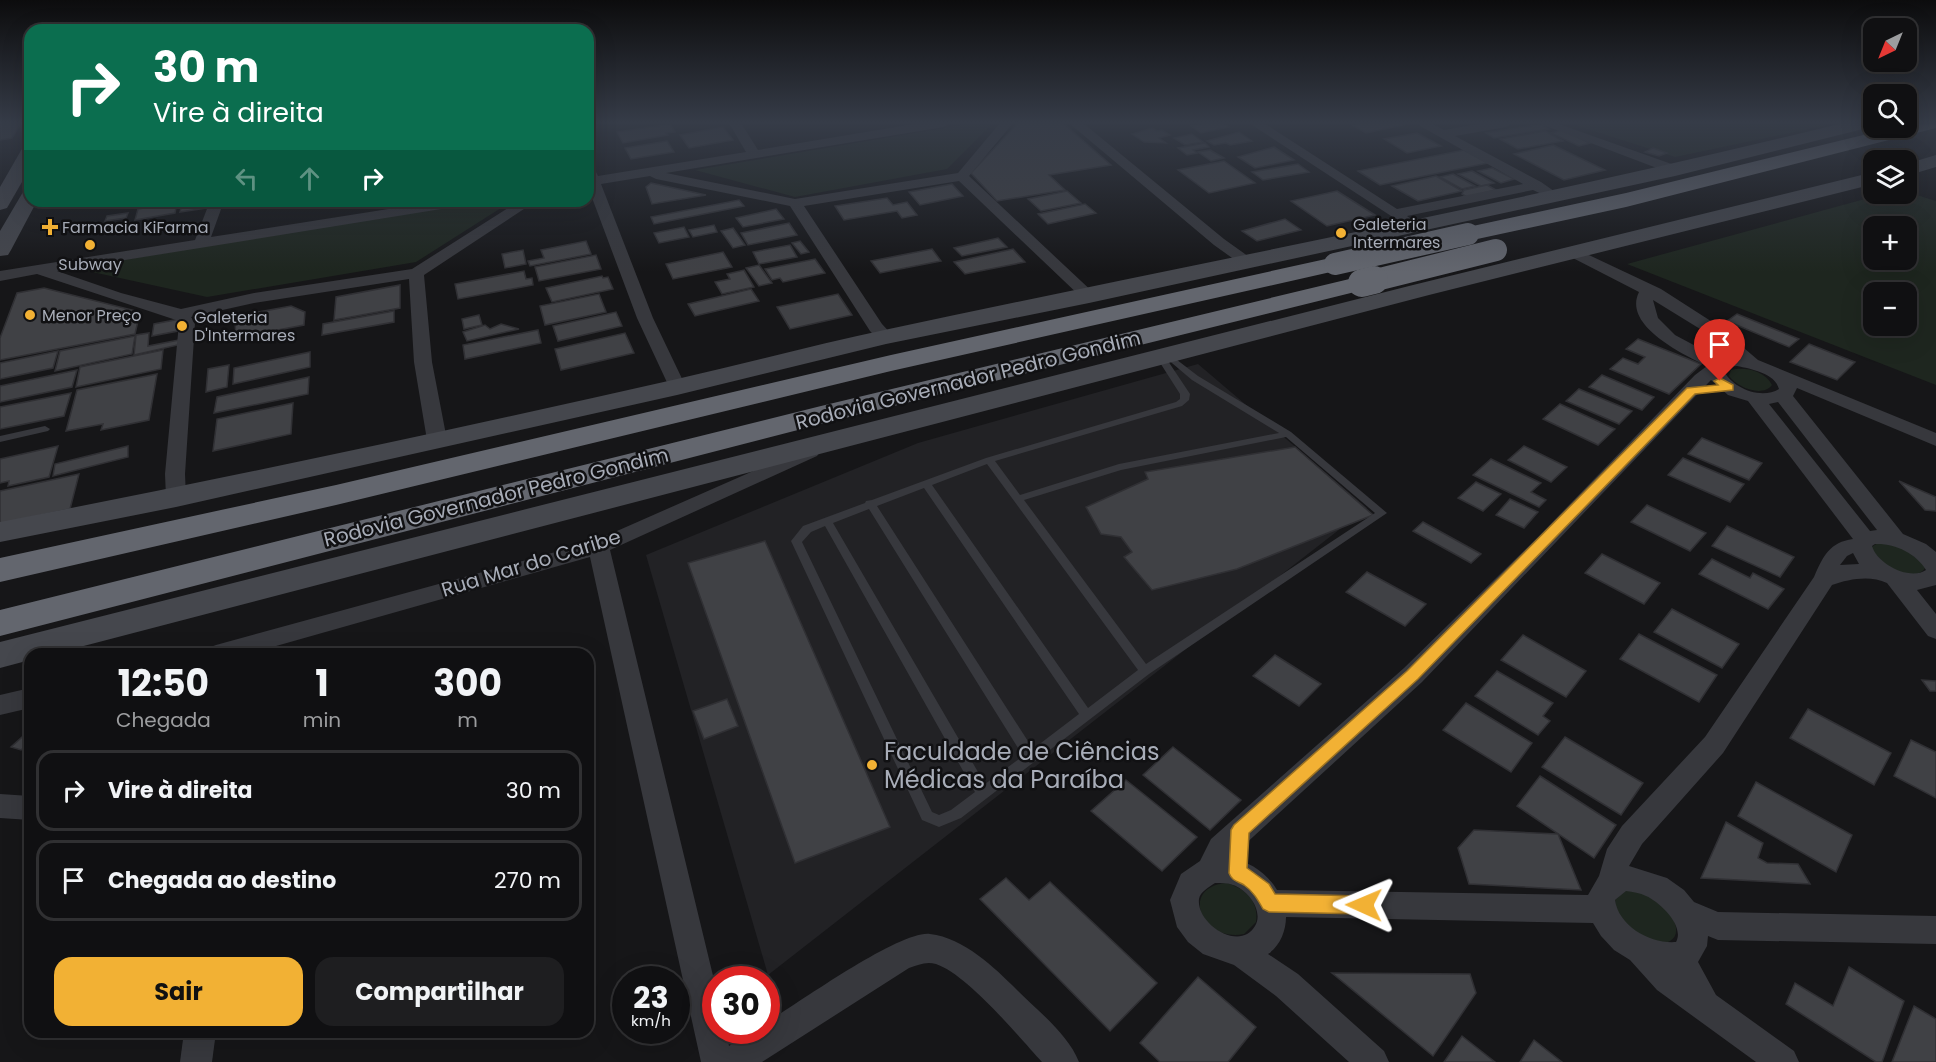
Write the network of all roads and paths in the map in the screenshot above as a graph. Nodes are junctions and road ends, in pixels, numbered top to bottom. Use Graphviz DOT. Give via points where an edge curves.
graph roads {
  1 [pos="18,173"];
  2 [pos="644,173"];
  3 [pos="965,173"];
  4 [pos="1135,173"];
  5 [pos="1332,173"];
  6 [pos="1513,173"];
  7 [pos="1658,173"];
  8 [pos="1736,173"];
  9 [pos="1816,173"];
  10 [pos="962,176"];
  11 [pos="594,177"];
  12 [pos="1863,181"];
  13 [pos="594,187"];
  14 [pos="1545,190"];
  15 [pos="795,203"];
  16 [pos="0,204"];
  17 [pos="24,207"];
  18 [pos="215,207"];
  19 [pos="402,207"];
  20 [pos="520,207"];
  21 [pos="1405,220"];
  22 [pos="201,244"];
  23 [pos="0,250"];
  24 [pos="1574,252"];
  25 [pos="1333,254"];
  26 [pos="1247,262"];
  27 [pos="1492,262"];
  28 [pos="38,268"];
  29 [pos="416,273"];
  30 [pos="0,274"];
  31 [pos="1422,290"];
  32 [pos="1644,290"];
  33 [pos="1089,296"];
  34 [pos="180,314"];
  35 [pos="886,337"];
  36 [pos="1164,357"];
  37 [pos="1751,363"];
  38 [pos="1718,365"];
  39 [pos="1770,370"];
  40 [pos="677,387"];
  41 [pos="1729,388"];
  42 [pos="1692,390"];
  43 [pos="1785,394"];
  44 [pos="1754,397"];
  45 [pos="1840,399"];
  46 [pos="45,429"];
  47 [pos="1288,434"];
  48 [pos="0,439"];
  49 [pos="437,440"];
  50 [pos="1936,440"];
  51 [pos="835,441"];
  52 [pos="989,460"];
  53 [pos="925,483"];
  54 [pos="176,497"];
  55 [pos="1018,500"];
  56 [pos="870,503"];
  57 [pos="827,521"];
  58 [pos="0,532"];
  59 [pos="1863,542"];
  60 [pos="1902,542"];
  61 [pos="599,547"];
  62 [pos="1936,551"];
  63 [pos="0,570"];
  64 [pos="1889,574"];
  65 [pos="1934,578"];
  66 [pos="1824,579"];
  67 [pos="0,622"];
  68 [pos="1936,630"];
  69 [pos="27,648"];
  70 [pos="240,648"];
  71 [pos="24,649"];
  72 [pos="0,655"];
  73 [pos="1145,671"];
  74 [pos="24,699"];
  75 [pos="0,705"];
  76 [pos="1086,715"];
  77 [pos="1031,757"];
  78 [pos="983,794"];
  79 [pos="0,806"];
  80 [pos="24,808"];
  81 [pos="1224,872"];
  82 [pos="1626,881"];
  83 [pos="1269,903"];
  84 [pos="1602,909"];
  85 [pos="1936,930"];
  86 [pos="1694,933"];
  87 [pos="1251,945"];
  88 [pos="1642,952"];
  89 [pos="1707,1009"];
  90 [pos="200,1038"];
  91 [pos="196,1062"];
  92 [pos="717,1062"];
  93 [pos="733,1062"];
  94 [pos="1063,1062"];
  95 [pos="1372,1062"];
  96 [pos="1783,1062"];
  1 -- 16 [label="street"];
  2 -- 11 [label="street"];
  2 -- 15 [label="street"];
  3 -- 10 [label="street"];
  4 -- 26 [label="street"];
  5 -- 21 [label="street"];
  6 -- 14 [label="street"];
  7 -- 14 [label="street"];
  8 -- 25 [label="highway, Rodovia Governador Pedro Gondim, bridge" via="1468,234"];
  9 -- 27 [label="highway, Rodovia Governador Pedro Gondim"];
  10 -- 15 [label="street"];
  10 -- 33 [label="street"];
  12 -- 24 [label="street"];
  13 -- 40 [label="street" via="645,318"];
  14 -- 21 [label="street"];
  15 -- 35 [label="street"];
  17 -- 23 [label="street"];
  18 -- 22 [label="street"];
  19 -- 22 [label="street"];
  20 -- 29 [label="street"];
  21 -- 25 [label="street"];
  21 -- 27 [label="street" via="1414,237 1427,249 1450,261"];
  22 -- 28 [label="street"];
  24 -- 27 [label="street"];
  24 -- 32 [label="street"];
  25 -- 26 [label="street"];
  25 -- 31 [label="street" via="1356,246 1381,253 1402,263 1416,276"];
  25 -- 63 [label="highway, Rodovia Governador Pedro Gondim" via="336,495"];
  26 -- 33 [label="street"];
  27 -- 31 [label="street"];
  27 -- 67 [label="highway, Rodovia Governador Pedro Gondim, bridge" via="1362,283"];
  28 -- 30 [label="street"];
  28 -- 34 [label="street"];
  29 -- 34 [label="street" via="254,298"];
  29 -- 49 [label="street" via="423,362"];
  31 -- 36 [label="street"];
  32 -- 37 [label="street" via="1691,313 1729,340"];
  32 -- 38 [label="street" via="1650,321 1687,349"];
  33 -- 35 [label="street"];
  34 -- 54 [label="street" via="187,323"];
  35 -- 40 [label="street"];
  36 -- 47 [label="lane"];
  36 -- 51 [label="street"];
  36 -- 52 [label="lane" via="1185,394 1179,404"];
  37 -- 38 [label="street"];
  37 -- 39 [label="street"];
  38 -- 41 [label="street" via="1715,375"];
  38 -- 42 [label="street"];
  39 -- 43 [label="street" via="1785,381"];
  39 -- 45 [label="street"];
  40 -- 49 [label="street"];
  41 -- 42 [label="street"];
  41 -- 44 [label="street"];
  42 -- 81 [label="street" via="1413,675 1240,830"];
  43 -- 44 [label="street" via="1776,398"];
  43 -- 45 [label="street"];
  43 -- 60 [label="street"];
  44 -- 59 [label="street"];
  45 -- 50 [label="street"];
  46 -- 48 [label="lane"];
  47 -- 55 [label="lane" via="1119,467"];
  47 -- 73 [label="lane" via="1382,513"];
  49 -- 54 [label="street"];
  51 -- 61 [label="street, Rua Mar do Caribe"];
  51 -- 69 [label="street"];
  52 -- 53 [label="lane"];
  52 -- 55 [label="lane"];
  53 -- 56 [label="lane"];
  53 -- 76 [label="lane"];
  54 -- 58 [label="street"];
  55 -- 73 [label="lane"];
  56 -- 57 [label="lane"];
  56 -- 77 [label="lane"];
  57 -- 78 [label="lane"];
  57 -- 78 [label="lane" via="807,529 796,541 927,816 939,821"];
  59 -- 60 [label="street" via="1883,537"];
  59 -- 64 [label="street" via="1864,557"];
  59 -- 66 [label="street" via="1837,553"];
  60 -- 62 [label="street"];
  60 -- 65 [label="street" via="1929,557"];
  61 -- 70 [label="street, Rua Mar do Caribe"];
  61 -- 92 [label="street"];
  64 -- 65 [label="street" via="1909,581"];
  64 -- 66 [label="street" via="1847,571"];
  64 -- 68 [label="street"];
  66 -- 82 [label="street" via="1714,745 1638,827 1617,858"];
  71 -- 72 [label="street"];
  73 -- 76 [label="lane"];
  74 -- 75 [label="street"];
  76 -- 77 [label="lane"];
  77 -- 78 [label="lane"];
  79 -- 80 [label="street"];
  81 -- 83 [label="street" via="1251,880"];
  81 -- 87 [label="street" via="1199,876 1190,884 1185,896 1190,922 1198,934 1224,949"];
  82 -- 84 [label="street" via="1605,888"];
  82 -- 86 [label="street" via="1666,892"];
  83 -- 84 [label="street"];
  83 -- 87 [label="street" via="1270,929"];
  84 -- 88 [label="street" via="1616,933"];
  85 -- 86 [label="street"];
  86 -- 88 [label="street" via="1661,958"];
  86 -- 89 [label="street"];
  87 -- 95 [label="street" via="1287,985"];
  88 -- 89 [label="street" via="1668,979"];
  89 -- 96 [label="street"];
  90 -- 91 [label="street"];
  93 -- 94 [label="street" via="901,956 928,948 952,955 1014,1006"];
}
